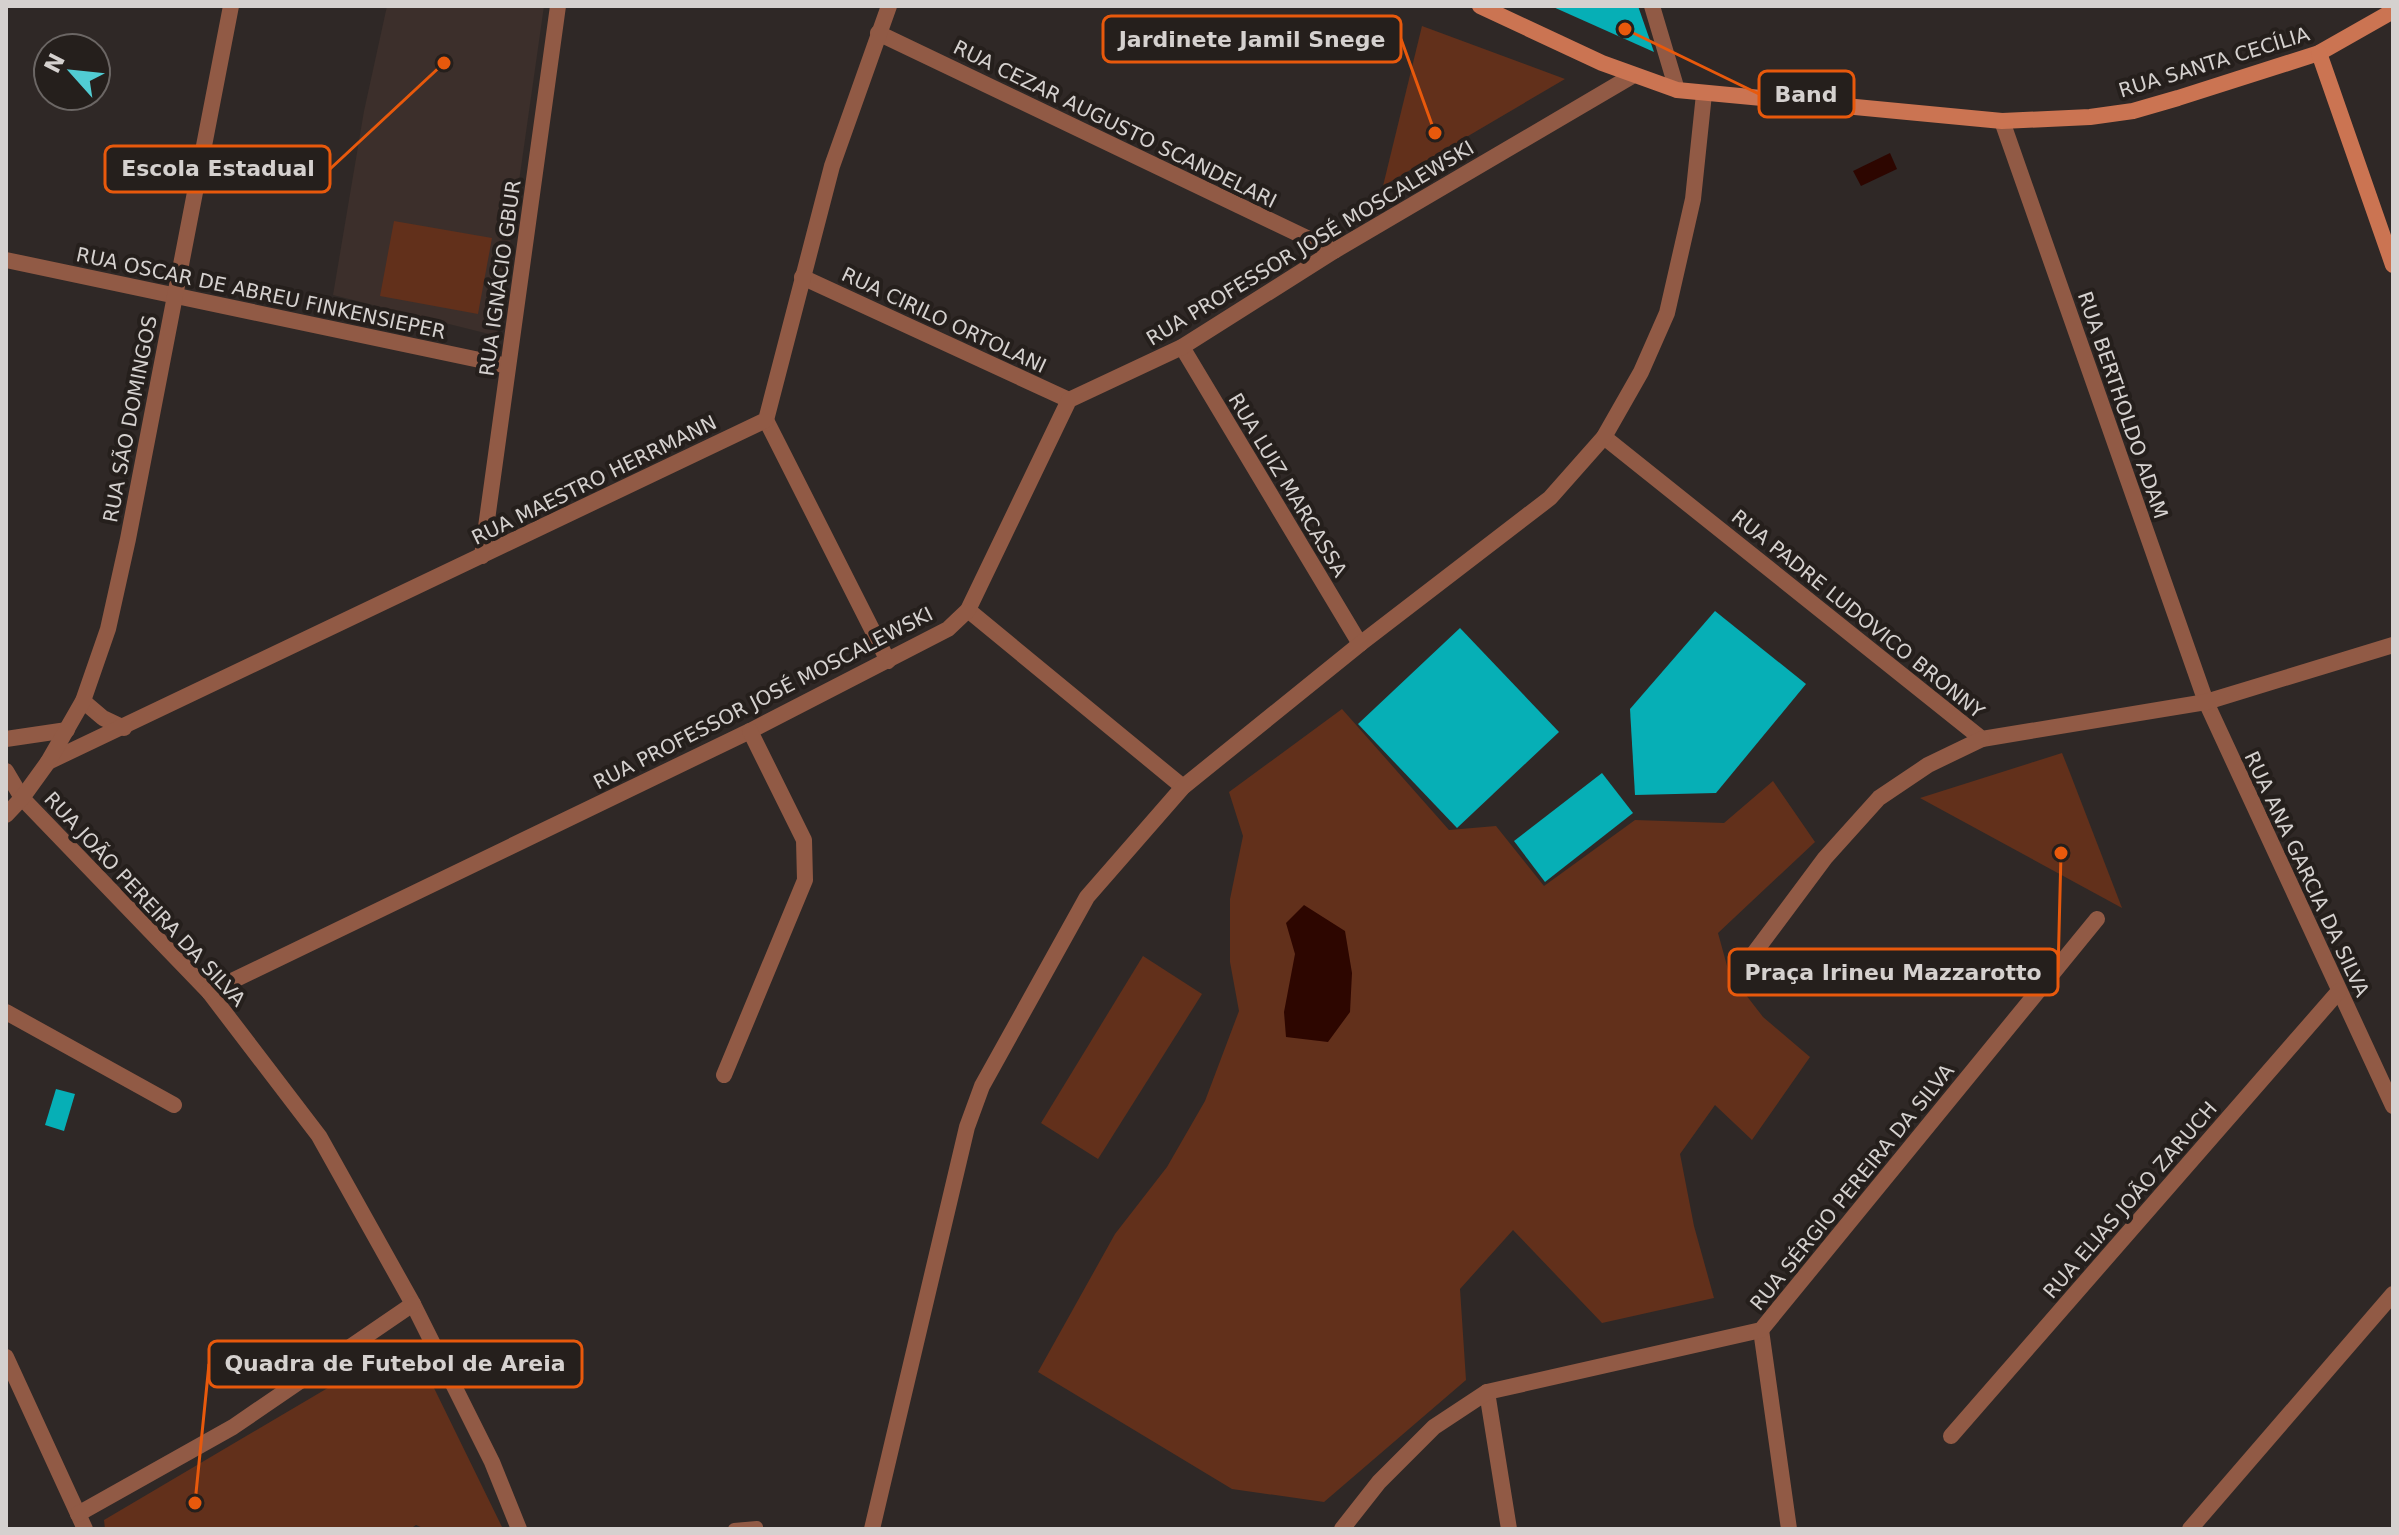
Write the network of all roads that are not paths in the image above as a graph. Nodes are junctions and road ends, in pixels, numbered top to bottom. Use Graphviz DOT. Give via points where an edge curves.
graph roads {
  1 [pos="231,6"];
  2 [pos="558,6"];
  3 [pos="889,6"];
  4 [pos="1480,6"];
  5 [pos="1652,6"];
  6 [pos="2393,11"];
  7 [pos="878,33"];
  8 [pos="2319,53"];
  9 [pos="1632,76"];
  10 [pos="1677,90"];
  11 [pos="1704,94"];
  12 [pos="2002,121"];
  13 [pos="1334,251"];
  14 [pos="6,260"];
  15 [pos="2393,265"];
  16 [pos="802,277"];
  17 [pos="173,295"];
  18 [pos="1182,347"];
  19 [pos="508,366"];
  20 [pos="1069,400"];
  21 [pos="766,420"];
  22 [pos="1604,437"];
  23 [pos="482,556"];
  24 [pos="968,610"];
  25 [pos="1360,644"];
  26 [pos="2393,645"];
  27 [pos="888,661"];
  28 [pos="83,701"];
  29 [pos="2206,702"];
  30 [pos="124,728"];
  31 [pos="67,730"];
  32 [pos="750,731"];
  33 [pos="6,739"];
  34 [pos="1982,739"];
  35 [pos="48,762"];
  36 [pos="6,771"];
  37 [pos="1183,787"];
  38 [pos="22,798"];
  39 [pos="6,815"];
  40 [pos="2097,919"];
  41 [pos="1746,964"];
  42 [pos="2339,991"];
  43 [pos="209,992"];
  44 [pos="6,1012"];
  45 [pos="724,1075"];
  46 [pos="174,1105"];
  47 [pos="2393,1106"];
  48 [pos="2393,1294"];
  49 [pos="413,1304"];
  50 [pos="1761,1330"];
  51 [pos="6,1357"];
  52 [pos="1487,1392"];
  53 [pos="1951,1436"];
  54 [pos="81,1521"];
  55 [pos="757,1527"];
  56 [pos="519,1529"];
  57 [pos="734,1529"];
  58 [pos="872,1529"];
  59 [pos="1342,1529"];
  60 [pos="1509,1529"];
  61 [pos="1789,1529"];
  62 [pos="2190,1529"];
  1 -- 17 [label="street, RUA SÃO DOMINGOS"];
  2 -- 19 [label="street, RUA IGNÁCIO GBUR"];
  3 -- 7 [label="street"];
  4 -- 9 [label="main road, RUA SANTA CECÍLIA"];
  5 -- 10 [label="street"];
  6 -- 8 [label="main road, RUA SANTA CECÍLIA"];
  7 -- 13 [label="street, RUA CEZAR AUGUSTO SCANDELARI"];
  7 -- 16 [label="street" via="832,166"];
  8 -- 12 [label="main road, RUA SANTA CECÍLIA" via="2133,111"];
  8 -- 15 [label="main road"];
  9 -- 10 [label="main road, RUA SANTA CECÍLIA"];
  9 -- 13 [label="street, RUA PROFESSOR JOSÉ MOSCALEWSKI"];
  10 -- 11 [label="main road, RUA SANTA CECÍLIA"];
  11 -- 12 [label="main road, RUA SANTA CECÍLIA"];
  11 -- 22 [label="street" via="1693,199 1667,313"];
  12 -- 29 [label="street, RUA BERTHOLDO ADAM"];
  13 -- 18 [label="street, RUA PROFESSOR JOSÉ MOSCALEWSKI"];
  14 -- 17 [label="street, RUA OSCAR DE ABREU FINKENSIEPER"];
  16 -- 20 [label="street, RUA CIRILO ORTOLANI"];
  16 -- 21 [label="street"];
  17 -- 19 [label="street, RUA OSCAR DE ABREU FINKENSIEPER"];
  17 -- 28 [label="street, RUA SÃO DOMINGOS" via="119,582"];
  18 -- 20 [label="street, RUA PROFESSOR JOSÉ MOSCALEWSKI"];
  18 -- 25 [label="street, RUA LUIZ MARCASSA"];
  19 -- 23 [label="street, RUA IGNÁCIO GBUR"];
  20 -- 24 [label="street, RUA PROFESSOR JOSÉ MOSCALEWSKI"];
  21 -- 23 [label="street, RUA MAESTRO HERRMANN"];
  21 -- 27 [label="street"];
  22 -- 25 [label="street" via="1550,498"];
  22 -- 34 [label="street, RUA PADRE LUDOVICO BRONNY"];
  23 -- 30 [label="street, RUA MAESTRO HERRMANN"];
  24 -- 27 [label="street, RUA PROFESSOR JOSÉ MOSCALEWSKI" via="948,629"];
  24 -- 37 [label="street"];
  25 -- 37 [label="street"];
  26 -- 29 [label="street, RUA PADRE LUDOVICO BRONNY"];
  27 -- 32 [label="street, RUA PROFESSOR JOSÉ MOSCALEWSKI"];
  28 -- 30 [label="street"];
  28 -- 31 [label="street, RUA SÃO DOMINGOS"];
  29 -- 34 [label="street, RUA PADRE LUDOVICO BRONNY"];
  29 -- 42 [label="street, RUA ANA GARCIA DA SILVA"];
  30 -- 35 [label="street, RUA MAESTRO HERRMANN"];
  31 -- 33 [label="street"];
  31 -- 35 [label="street, RUA SÃO DOMINGOS"];
  32 -- 43 [label="street, RUA PROFESSOR JOSÉ MOSCALEWSKI"];
  32 -- 45 [label="street" via="804,840 805,880"];
  34 -- 41 [label="street" via="1928,765 1879,798 1825,858"];
  35 -- 38 [label="street, RUA SÃO DOMINGOS"];
  36 -- 38 [label="street, RUA JOÃO PEREIRA DA SILVA"];
  37 -- 58 [label="street" via="1087,897 982,1086 967,1127"];
  38 -- 39 [label="street, RUA SÃO DOMINGOS"];
  38 -- 43 [label="street, RUA JOÃO PEREIRA DA SILVA"];
  40 -- 50 [label="street, RUA SÉRGIO PEREIRA DA SILVA"];
  42 -- 47 [label="street, RUA ANA GARCIA DA SILVA"];
  42 -- 53 [label="street, RUA ELIAS JOÃO ZARUCH"];
  43 -- 49 [label="street, RUA JOÃO PEREIRA DA SILVA" via="319,1136"];
  44 -- 46 [label="street"];
  48 -- 62 [label="street"];
  49 -- 54 [label="street" via="233,1427"];
  49 -- 56 [label="street, RUA JOÃO PEREIRA DA SILVA" via="492,1462"];
  50 -- 52 [label="street, RUA SÉRGIO PEREIRA DA SILVA"];
  50 -- 61 [label="street"];
  51 -- 54 [label="street"];
  52 -- 59 [label="street, RUA SÉRGIO PEREIRA DA SILVA" via="1434,1427 1379,1482"];
  52 -- 60 [label="street"];
  55 -- 57 [label="lane"];
}
